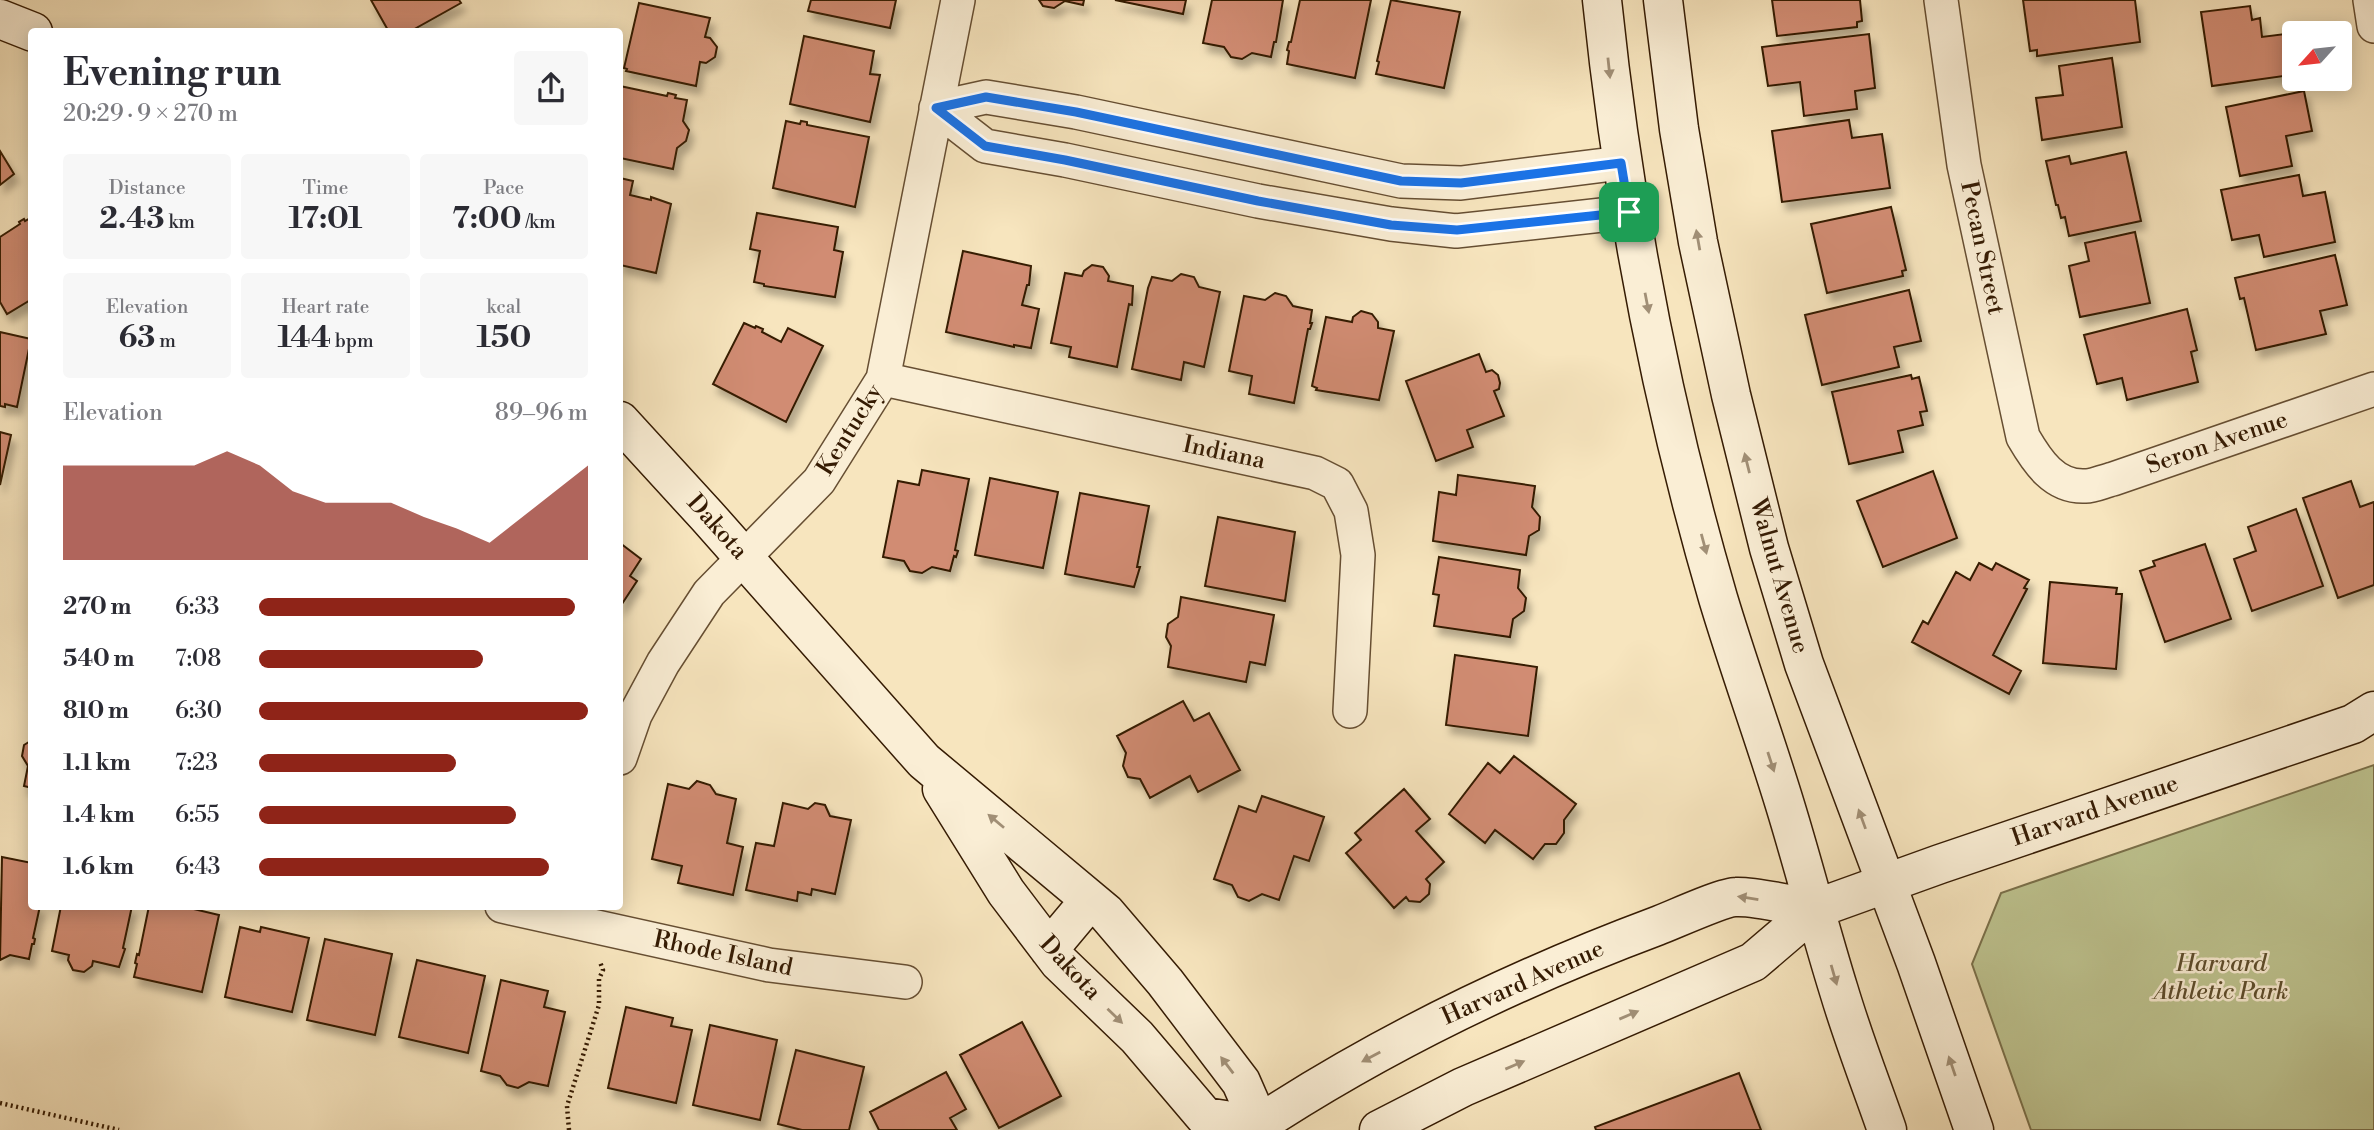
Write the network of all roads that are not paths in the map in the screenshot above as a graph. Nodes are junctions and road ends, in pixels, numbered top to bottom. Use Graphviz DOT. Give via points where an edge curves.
graph roads {
  1 [pos="958,0"];
  2 [pos="1602,0"];
  3 [pos="1664,0"];
  4 [pos="1941,0"];
  5 [pos="2370,0"];
  6 [pos="0,19"];
  7 [pos="2374,26"];
  8 [pos="28,30"];
  9 [pos="936,108"];
  10 [pos="1132,124"];
  11 [pos="1621,163"];
  12 [pos="1123,172"];
  13 [pos="1629,212"];
  14 [pos="883,379"];
  15 [pos="2374,389"];
  16 [pos="623,424"];
  17 [pos="2059,481"];
  18 [pos="744,556"];
  19 [pos="1350,711"];
  20 [pos="2367,718"];
  21 [pos="623,749"];
  22 [pos="924,761"];
  23 [pos="1886,883"];
  24 [pos="1090,900"];
  25 [pos="1815,909"];
  26 [pos="539,910"];
  27 [pos="585,915"];
  28 [pos="1049,949"];
  29 [pos="905,982"];
  30 [pos="1257,1128"];
  31 [pos="1379,1130"];
  32 [pos="1886,1130"];
  33 [pos="1974,1130"];
  1 -- 9 [label="street, Kentucky"];
  2 -- 11 [label="main road, one-way"];
  23 -- 3 [label="main road, Walnut Avenue, one-way" via="1804,664 1748,466 1698,242"];
  4 -- 17 [label="street, Pecan Street" via="1964,164 2023,437 2038,462"];
  5 -- 7 [label="street"];
  6 -- 8 [label="main road"];
  9 -- 10 [label="street" via="986,97"];
  9 -- 12 [label="street" via="985,146"];
  9 -- 14 [label="street, Kentucky"];
  10 -- 11 [label="street" via="1401,181 1461,183"];
  10 -- 12 [label="street"];
  11 -- 13 [label="main road"];
  12 -- 13 [label="street" via="1391,225 1457,230"];
  13 -- 25 [label="main road, one-way" via="1690,496"];
  14 -- 18 [label="street, Kentucky" via="818,481"];
  14 -- 19 [label="street, Indiana" via="1315,473 1337,484 1351,511 1358,555"];
  15 -- 17 [label="street, Seron Avenue" via="2113,479 2085,486"];
  16 -- 18 [label="main road, Dakota"];
  18 -- 21 [label="street, Kentucky" via="709,593 663,663 635,715"];
  18 -- 22 [label="main road, Dakota"];
  20 -- 23 [label="main road, Harvard Avenue"];
  24 -- 22 [label="main road, Dakota, one-way"];
  22 -- 28 [label="main road, Dakota" via="1006,892"];
  23 -- 25 [label="main road, Harvard Avenue"];
  33 -- 23 [label="main road, Walnut Avenue, one-way"];
  24 -- 28 [label="main road"];
  30 -- 24 [label="main road, Dakota, one-way" via="1241,1082 1165,982"];
  25 -- 30 [label="main road, Harvard Avenue, one-way" via="1735,896 1575,957 1341,1073"];
  31 -- 25 [label="main road, Harvard Avenue, one-way" via="1463,1087 1753,961"];
  25 -- 32 [label="main road, one-way"];
  26 -- 27 [label="street, Rhode Island"];
  27 -- 29 [label="street, Rhode Island" via="769,965"];
  28 -- 30 [label="main road, Dakota, one-way" via="1138,1037 1205,1116"];
}
